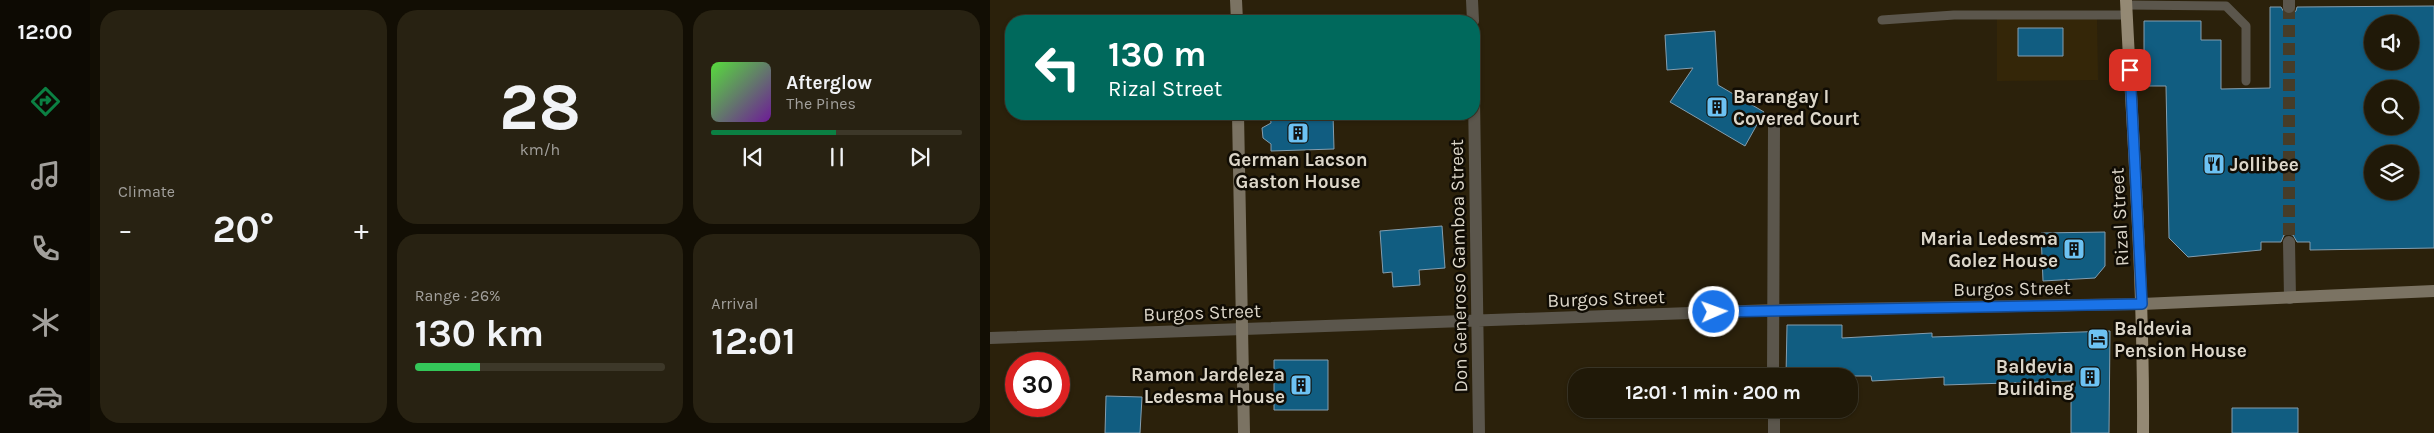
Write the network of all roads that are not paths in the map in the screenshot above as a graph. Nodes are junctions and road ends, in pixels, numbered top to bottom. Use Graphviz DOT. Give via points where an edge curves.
graph roads {
  1 [pos="1236,0"];
  2 [pos="1472,0"];
  3 [pos="2126,7"];
  4 [pos="1236,15"];
  5 [pos="1472,15"];
  6 [pos="1882,20"];
  7 [pos="2246,81"];
  8 [pos="1238,120"];
  9 [pos="1474,120"];
  10 [pos="1774,126"];
  11 [pos="2289,242"];
  12 [pos="2434,291"];
  13 [pos="2290,298"];
  14 [pos="2142,304"];
  15 [pos="1773,310"];
  16 [pos="1477,321"];
  17 [pos="1241,329"];
  18 [pos="990,338"];
  19 [pos="1774,368"];
  20 [pos="1774,418"];
  21 [pos="1244,433"];
  22 [pos="1479,433"];
  23 [pos="1774,433"];
  24 [pos="2143,433"];
  1 -- 4 [label="street"];
  2 -- 5 [label="street"];
  3 -- 6 [label="lane"];
  3 -- 7 [label="lane" via="2226,6 2246,26"];
  3 -- 14 [label="main road, Rizal Street"];
  8 -- 17 [label="street"];
  9 -- 16 [label="street, Don Generoso Gamboa Street"];
  10 -- 15 [label="street"];
  11 -- 13 [label="street"];
  12 -- 13 [label="street, Burgos Street"];
  13 -- 14 [label="street, Burgos Street"];
  14 -- 15 [label="street, Burgos Street"];
  14 -- 24 [label="main road, Rizal Street"];
  15 -- 16 [label="street, Burgos Street"];
  15 -- 19 [label="street"];
  16 -- 17 [label="street, Burgos Street"];
  16 -- 22 [label="street, Don Generoso Gamboa Street"];
  17 -- 18 [label="street, Burgos Street"];
  17 -- 21 [label="street"];
  20 -- 23 [label="street"];
}
